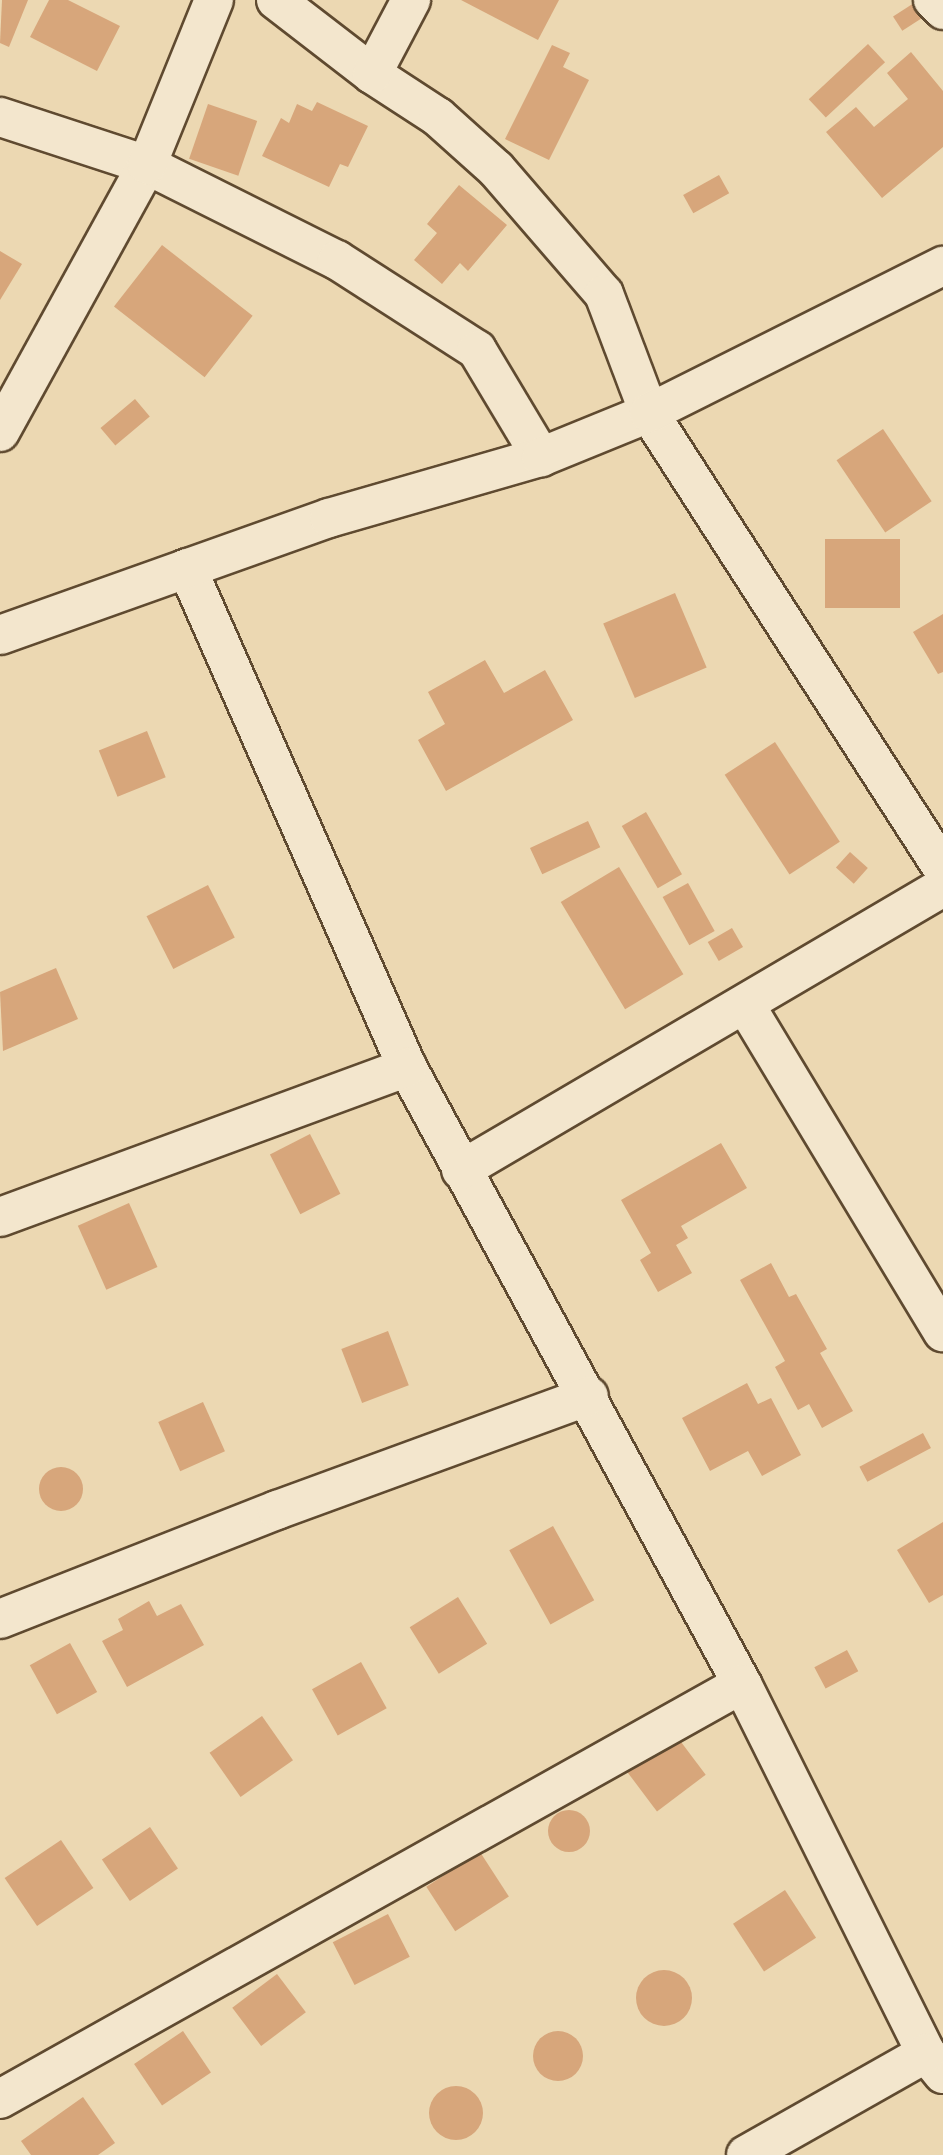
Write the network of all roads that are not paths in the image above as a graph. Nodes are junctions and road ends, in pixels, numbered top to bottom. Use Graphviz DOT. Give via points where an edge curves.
graph roads {
  1 [pos="214,0"];
  2 [pos="276,0"];
  3 [pos="411,0"];
  4 [pos="933,0"];
  5 [pos="943,10"];
  6 [pos="372,74"];
  7 [pos="0,117"];
  8 [pos="147,165"];
  9 [pos="943,266"];
  10 [pos="649,413"];
  11 [pos="0,432"];
  12 [pos="541,457"];
  13 [pos="187,568"];
  14 [pos="0,635"];
  15 [pos="943,869"];
  16 [pos="943,887"];
  17 [pos="746,1006"];
  18 [pos="407,1067"];
  19 [pos="461,1170"];
  20 [pos="0,1217"];
  21 [pos="943,1332"];
  22 [pos="589,1396"];
  23 [pos="0,1619"];
  24 [pos="742,1684"];
  25 [pos="934,2064"];
  26 [pos="0,2099"];
  27 [pos="746,2155"];
  1 -- 8 [label="street"];
  2 -- 6 [label="street"];
  3 -- 6 [label="street"];
  4 -- 5 [label="street"];
  6 -- 10 [label="street" via="438,117 496,169 604,294"];
  7 -- 8 [label="street"];
  8 -- 11 [label="street"];
  8 -- 12 [label="street" via="337,260 477,349"];
  9 -- 10 [label="street"];
  10 -- 12 [label="street"];
  10 -- 15 [label="street"];
  12 -- 13 [label="street" via="329,518"];
  13 -- 14 [label="street"];
  13 -- 18 [label="street"];
  16 -- 17 [label="street"];
  17 -- 19 [label="street"];
  17 -- 21 [label="street"];
  18 -- 19 [label="street"];
  18 -- 20 [label="street"];
  19 -- 22 [label="street"];
  22 -- 23 [label="street" via="277,1510"];
  22 -- 24 [label="street"];
  24 -- 25 [label="street"];
  24 -- 26 [label="street"];
  25 -- 27 [label="street"];
}
